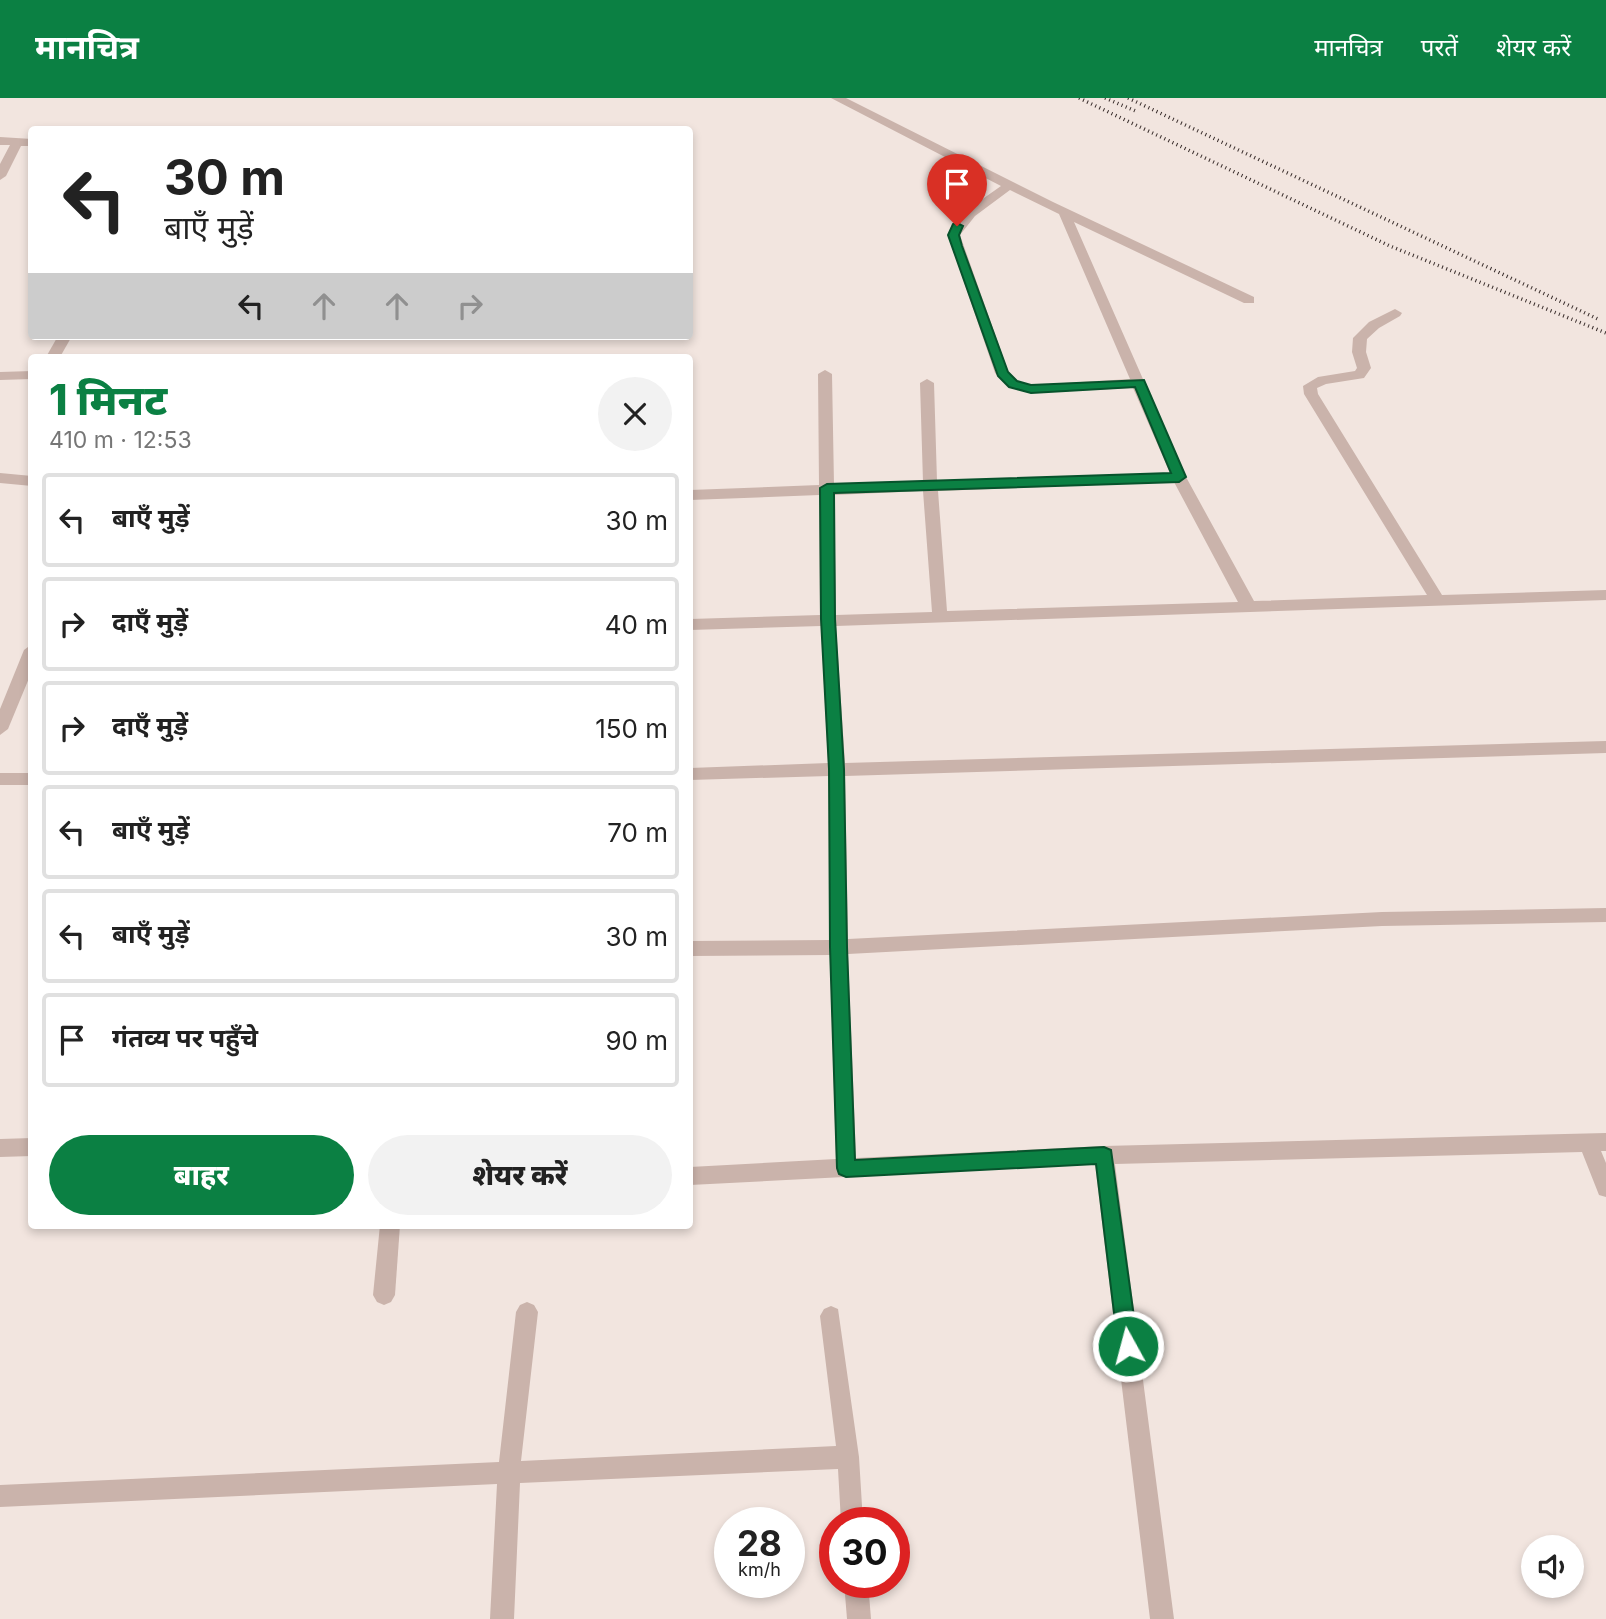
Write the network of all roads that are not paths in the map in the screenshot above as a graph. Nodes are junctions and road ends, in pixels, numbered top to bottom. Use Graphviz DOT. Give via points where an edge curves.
graph roads {
  1 [pos="837,98"];
  2 [pos="0,141"];
  3 [pos="17,142"];
  4 [pos="28,143"];
  5 [pos="0,176"];
  6 [pos="1010,185"];
  7 [pos="1064,212"];
  8 [pos="1249,300"];
  9 [pos="1395,313"];
  10 [pos="825,374"];
  11 [pos="28,375"];
  12 [pos="0,376"];
  13 [pos="927,383"];
  14 [pos="1140,383"];
  15 [pos="1179,477"];
  16 [pos="0,478"];
  17 [pos="28,481"];
  18 [pos="930,485"];
  19 [pos="827,488"];
  20 [pos="693,495"];
  21 [pos="1606,595"];
  22 [pos="1438,601"];
  23 [pos="1249,607"];
  24 [pos="940,616"];
  25 [pos="828,619"];
  26 [pos="693,625"];
  27 [pos="28,660"];
  28 [pos="0,729"];
  29 [pos="1606,747"];
  30 [pos="837,769"];
  31 [pos="693,774"];
  32 [pos="0,779"];
  33 [pos="28,779"];
  34 [pos="1606,915"];
  35 [pos="839,947"];
  36 [pos="693,948"];
  37 [pos="1597,1142"];
  38 [pos="28,1147"];
  39 [pos="0,1148"];
  40 [pos="1104,1155"];
  41 [pos="846,1168"];
  42 [pos="693,1176"];
  43 [pos="1606,1188"];
  44 [pos="390,1229"];
  45 [pos="384,1295"];
  46 [pos="527,1312"];
  47 [pos="831,1316"];
  48 [pos="848,1457"];
  49 [pos="509,1472"];
  50 [pos="0,1496"];
  51 [pos="851,1507"];
  52 [pos="857,1598"];
  53 [pos="502,1619"];
  54 [pos="859,1619"];
  55 [pos="1162,1619"];
  1 -- 6 [label="street"];
  2 -- 3 [label="street"];
  3 -- 4 [label="street"];
  3 -- 5 [label="street"];
  6 -- 7 [label="street"];
  6 -- 14 [label="street" via="957,226 954,235 1002,373 1013,384 1031,389"];
  7 -- 8 [label="street"];
  7 -- 14 [label="street"];
  9 -- 22 [label="street" via="1360,338 1364,368 1359,375 1323,380 1310,386 1311,394"];
  10 -- 19 [label="street"];
  11 -- 12 [label="street"];
  13 -- 18 [label="street"];
  14 -- 15 [label="street"];
  15 -- 18 [label="street"];
  15 -- 23 [label="street"];
  16 -- 17 [label="street"];
  18 -- 19 [label="street"];
  18 -- 24 [label="street"];
  19 -- 20 [label="street"];
  19 -- 25 [label="street"];
  21 -- 22 [label="street"];
  22 -- 23 [label="street"];
  23 -- 24 [label="street"];
  24 -- 25 [label="street"];
  25 -- 26 [label="street"];
  25 -- 30 [label="street"];
  27 -- 28 [label="street"];
  29 -- 30 [label="street"];
  30 -- 31 [label="street"];
  30 -- 35 [label="street"];
  32 -- 33 [label="street"];
  34 -- 35 [label="street" via="1382,919"];
  35 -- 36 [label="street"];
  35 -- 41 [label="street"];
  37 -- 40 [label="street"];
  37 -- 43 [label="street"];
  38 -- 39 [label="street"];
  40 -- 41 [label="street"];
  40 -- 55 [label="street"];
  41 -- 42 [label="street"];
  44 -- 45 [label="street"];
  46 -- 49 [label="street"];
  47 -- 48 [label="street"];
  48 -- 49 [label="street"];
  48 -- 51 [label="street"];
  49 -- 50 [label="street"];
  49 -- 53 [label="street"];
  52 -- 54 [label="street"];
}
